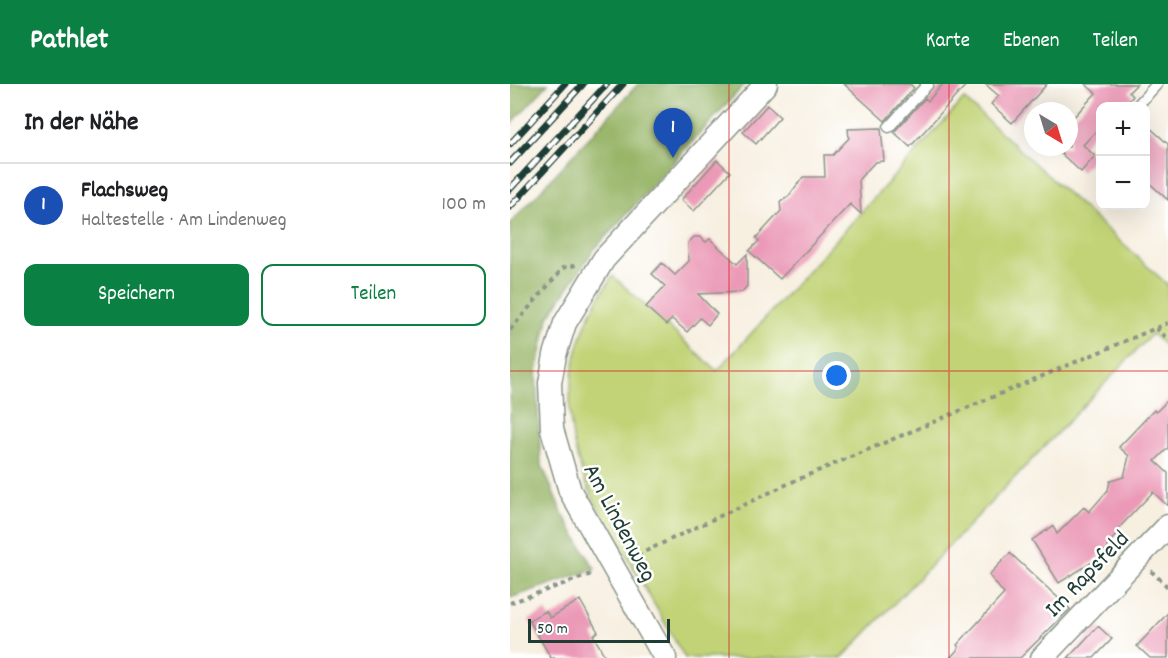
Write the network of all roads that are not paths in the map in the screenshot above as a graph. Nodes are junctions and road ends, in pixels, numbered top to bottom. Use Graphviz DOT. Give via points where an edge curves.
graph roads {
  1 [pos="766,84"];
  2 [pos="928,84"];
  3 [pos="1157,84"];
  4 [pos="1141,102"];
  5 [pos="889,127"];
  6 [pos="1168,526"];
  7 [pos="665,658"];
  8 [pos="1042,658"];
  1 -- 7 [label="street, Am Lindenweg" via="604,259 565,323 555,355 550,404 558,456 570,491"];
  2 -- 5 [label="lane"];
  3 -- 4 [label="lane"];
  6 -- 8 [label="street, Im Rapsfeld"];
}
